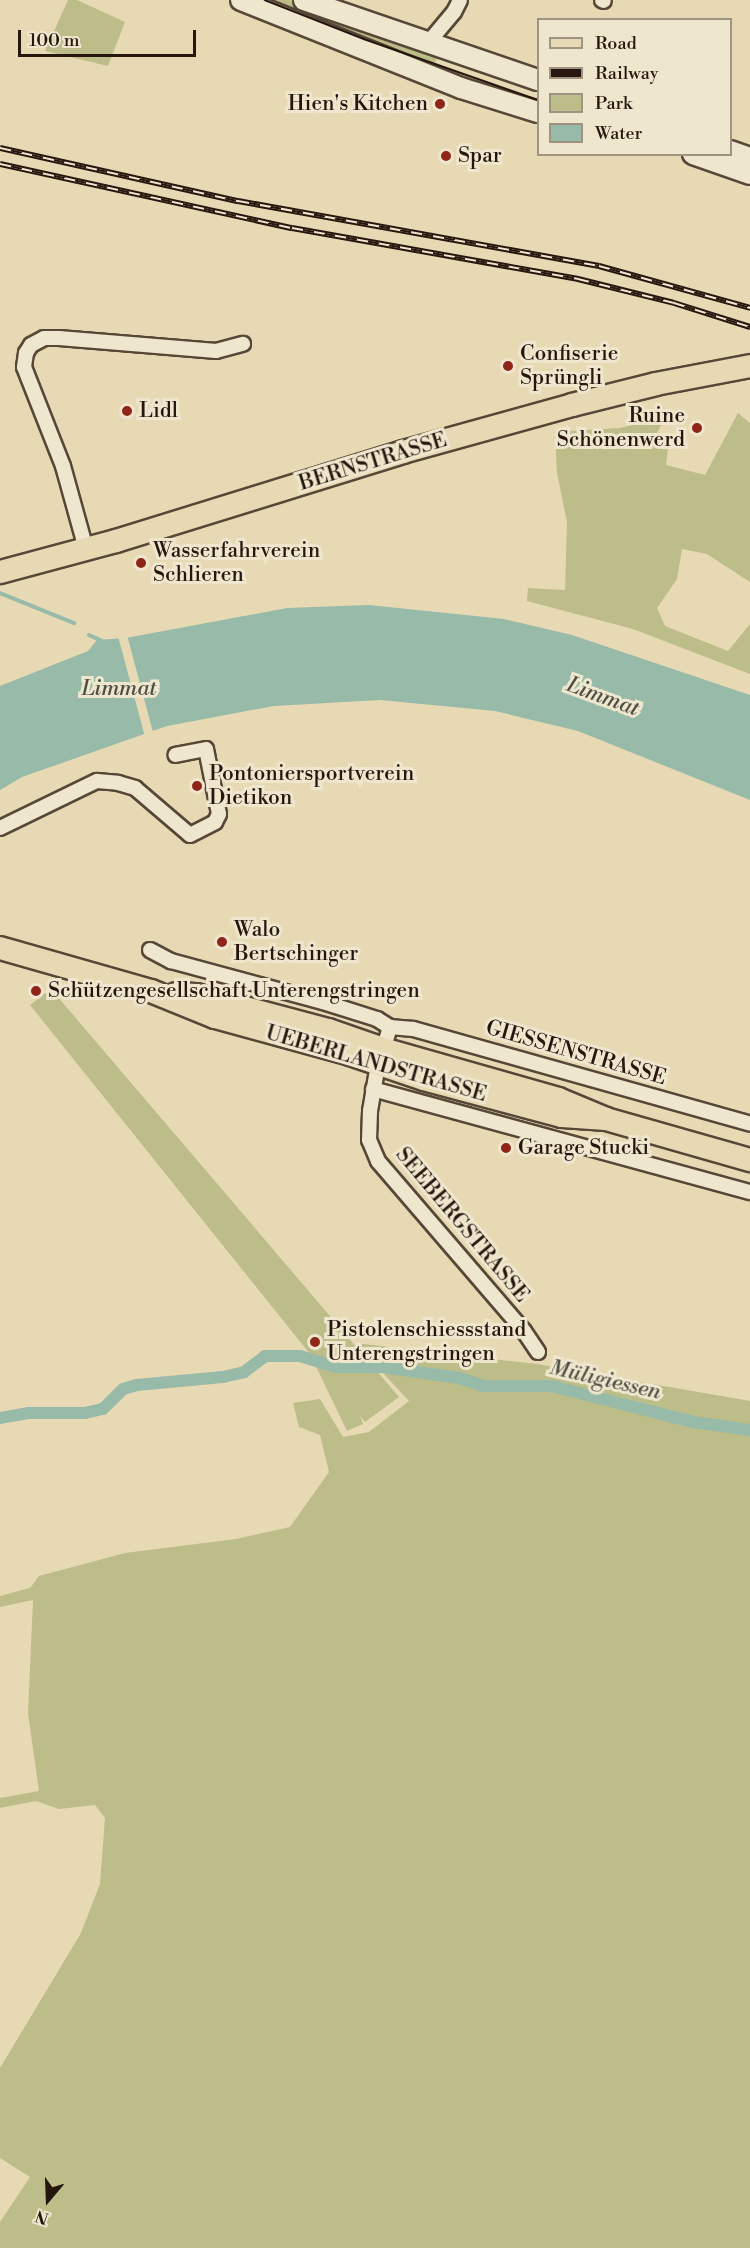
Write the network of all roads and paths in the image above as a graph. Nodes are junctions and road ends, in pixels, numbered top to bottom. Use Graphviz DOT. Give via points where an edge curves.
graph roads {
  1 [pos="241,0"];
  2 [pos="304,0"];
  3 [pos="460,0"];
  4 [pos="428,43"];
  5 [pos="537,81"];
  6 [pos="537,112"];
  7 [pos="732,152"];
  8 [pos="699,156"];
  9 [pos="750,158"];
  10 [pos="750,174"];
  11 [pos="243,344"];
  12 [pos="750,366"];
  13 [pos="86,549"];
  14 [pos="0,572"];
  15 [pos="176,755"];
  16 [pos="0,828"];
  17 [pos="0,949"];
  18 [pos="150,950"];
  19 [pos="390,1027"];
  20 [pos="381,1056"];
  21 [pos="373,1089"];
  22 [pos="750,1124"];
  23 [pos="750,1160"];
  24 [pos="750,1192"];
  25 [pos="538,1352"];
  1 -- 6 [label="main road" via="461,88"];
  2 -- 4 [label="main road"];
  3 -- 4 [label="street"];
  4 -- 5 [label="main road"];
  7 -- 9 [label="main road"];
  8 -- 10 [label="main road"];
  11 -- 13 [label="street" via="216,351 44,338 32,345 24,367 63,466"];
  12 -- 13 [label="main road, BERNSTRASSE" via="572,405"];
  13 -- 14 [label="main road, BERNSTRASSE"];
  15 -- 16 [label="street" via="206,749 219,814 215,822 190,835 135,788 97,781"];
  17 -- 20 [label="main road, UEBERLANDSTRASSE" via="152,991 215,1017"];
  18 -- 19 [label="street, GIESSENSTRASSE" via="171,961 323,1002"];
  19 -- 20 [label="street"];
  19 -- 22 [label="street, GIESSENSTRASSE" via="414,1029"];
  20 -- 21 [label="street, SEEBERGSTRASSE"];
  20 -- 23 [label="main road, UEBERLANDSTRASSE" via="558,1099 606,1119"];
  21 -- 24 [label="street"];
  21 -- 25 [label="street, SEEBERGSTRASSE" via="369,1140 378,1161"];
}
